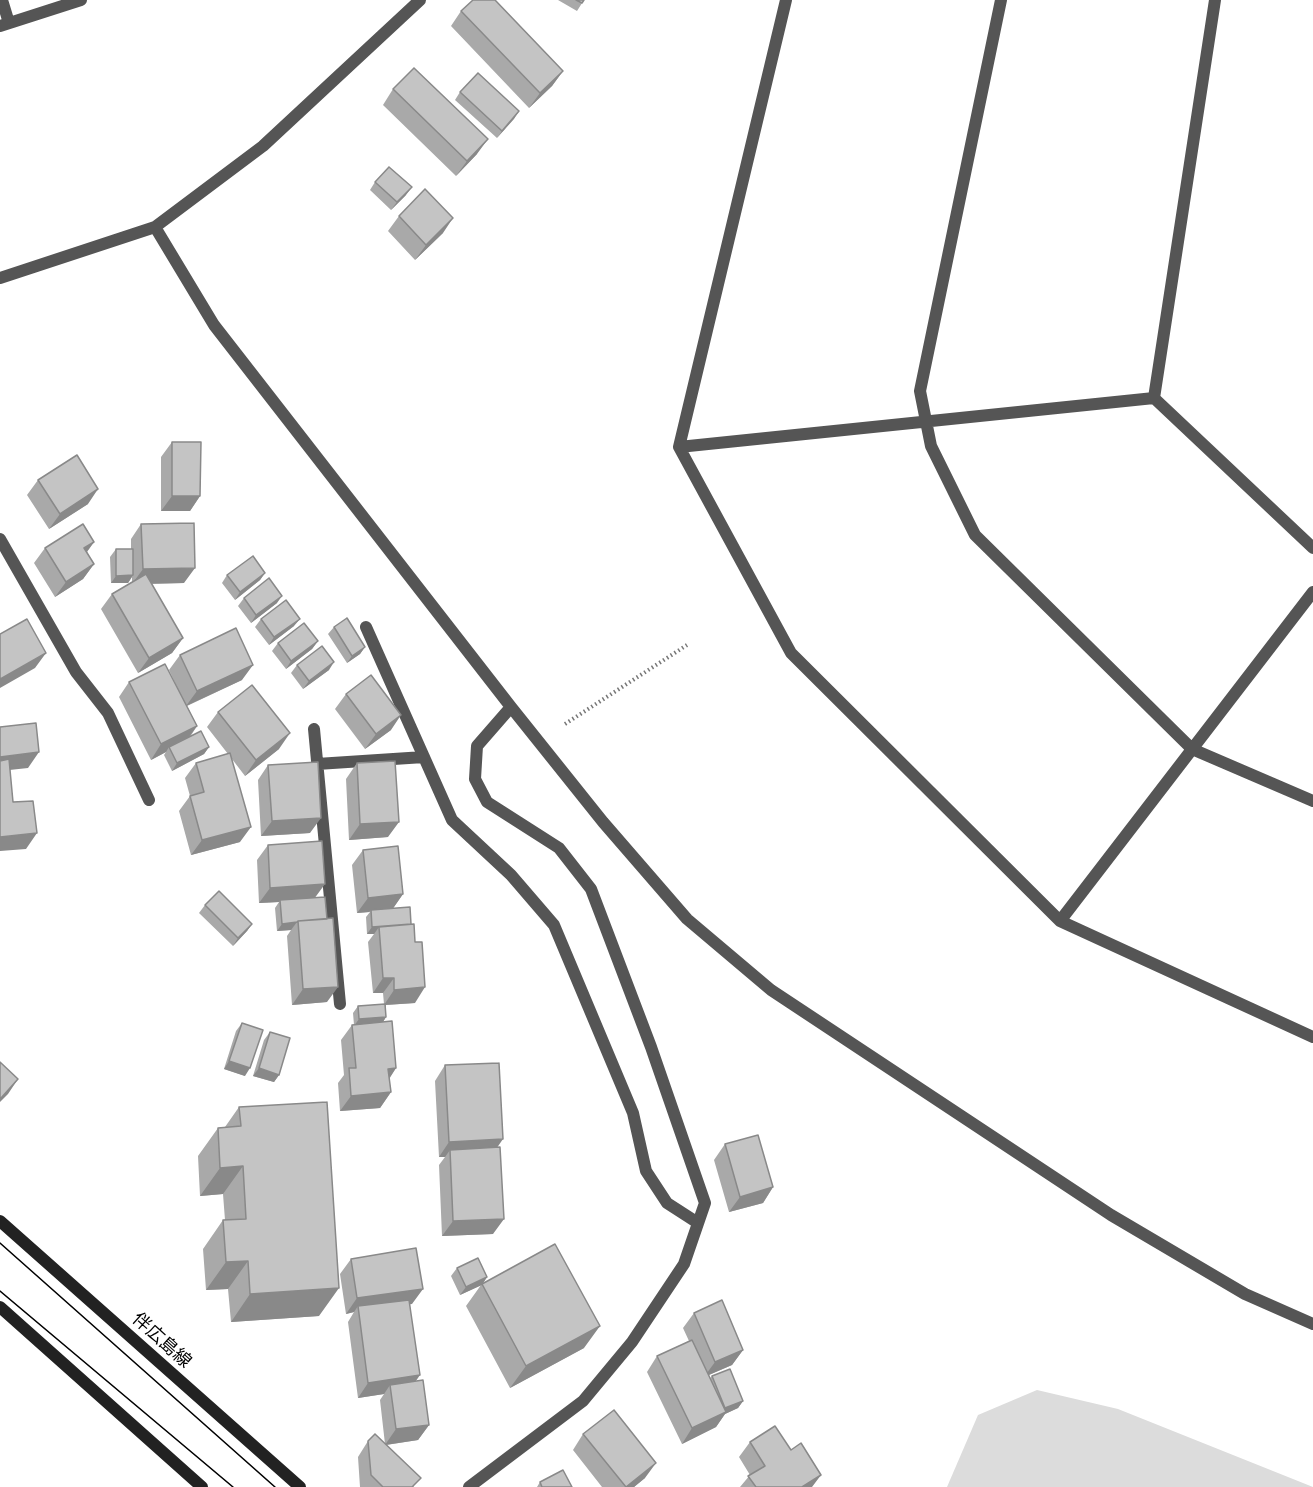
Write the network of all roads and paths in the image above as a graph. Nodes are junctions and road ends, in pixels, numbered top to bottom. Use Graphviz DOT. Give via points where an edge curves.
graph roads {
  1 [pos="2,0"];
  2 [pos="81,0"];
  3 [pos="420,0"];
  4 [pos="786,0"];
  5 [pos="1001,0"];
  6 [pos="1215,0"];
  7 [pos="5,25"];
  8 [pos="155,227"];
  9 [pos="0,278"];
  10 [pos="1154,398"];
  11 [pos="925,422"];
  12 [pos="679,447"];
  13 [pos="0,539"];
  14 [pos="1313,548"];
  15 [pos="1313,592"];
  16 [pos="366,627"];
  17 [pos="687,645"];
  18 [pos="511,707"];
  19 [pos="564,724"];
  20 [pos="314,729"];
  21 [pos="1192,749"];
  22 [pos="424,758"];
  23 [pos="317,764"];
  24 [pos="149,800"];
  25 [pos="1313,801"];
  26 [pos="1060,921"];
  27 [pos="340,1004"];
  28 [pos="1313,1037"];
  29 [pos="0,1221"];
  30 [pos="698,1223"];
  31 [pos="0,1307"];
  32 [pos="1313,1324"];
  33 [pos="202,1487"];
  34 [pos="300,1487"];
  35 [pos="469,1487"];
  1 -- 7 [label="street"];
  2 -- 7 [label="street"];
  3 -- 8 [label="street" via="263,146"];
  4 -- 12 [label="street"];
  5 -- 11 [label="street" via="920,391"];
  6 -- 10 [label="street"];
  8 -- 9 [label="street"];
  8 -- 18 [label="street" via="214,325"];
  10 -- 11 [label="street"];
  10 -- 14 [label="street"];
  11 -- 12 [label="street"];
  11 -- 21 [label="street" via="931,446 975,535"];
  12 -- 26 [label="street" via="792,653"];
  13 -- 24 [label="street" via="76,672 108,713"];
  15 -- 21 [label="street"];
  16 -- 22 [label="street"];
  17 -- 19 [label="path"];
  18 -- 30 [label="street" via="477,746 476,779 487,802 559,848 591,889 705,1203"];
  18 -- 32 [label="street" via="687,919 771,990 1111,1215 1245,1293"];
  20 -- 23 [label="street"];
  21 -- 25 [label="street"];
  21 -- 26 [label="street"];
  22 -- 23 [label="street"];
  22 -- 30 [label="street" via="452,820 511,875 554,925 633,1113 646,1172 667,1203"];
  23 -- 27 [label="street"];
  26 -- 28 [label="street"];
  29 -- 34 [label="main road, 伴広島線"];
  30 -- 35 [label="street" via="684,1264 632,1342 583,1401"];
  31 -- 33 [label="main road"];
}
